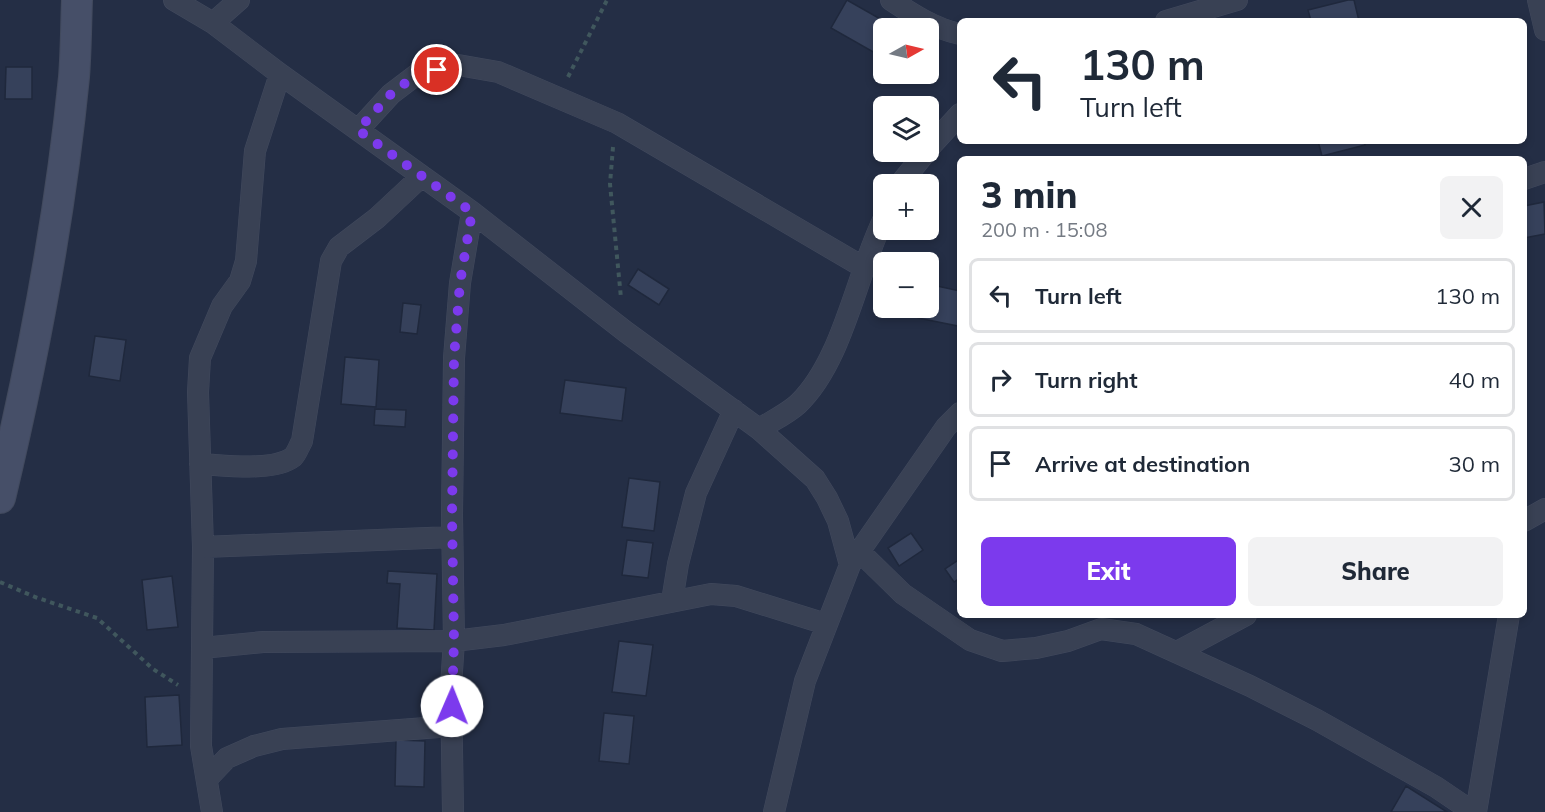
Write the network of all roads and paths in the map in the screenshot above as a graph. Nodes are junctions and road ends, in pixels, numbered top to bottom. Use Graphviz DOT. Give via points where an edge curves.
graph roads {
  1 [pos="77,0"];
  2 [pos="174,0"];
  3 [pos="239,0"];
  4 [pos="607,0"];
  5 [pos="891,0"];
  6 [pos="1237,0"];
  7 [pos="1538,0"];
  8 [pos="1176,18"];
  9 [pos="213,24"];
  10 [pos="1545,30"];
  11 [pos="957,33"];
  12 [pos="280,74"];
  13 [pos="558,98"];
  14 [pos="957,117"];
  15 [pos="617,123"];
  16 [pos="358,130"];
  17 [pos="939,137"];
  18 [pos="917,162"];
  19 [pos="1545,172"];
  20 [pos="908,174"];
  21 [pos="422,176"];
  22 [pos="1527,178"];
  23 [pos="472,212"];
  24 [pos="873,240"];
  25 [pos="863,267"];
  26 [pos="627,332"];
  27 [pos="734,410"];
  28 [pos="957,416"];
  29 [pos="759,429"];
  30 [pos="200,464"];
  31 [pos="0,498"];
  32 [pos="1545,509"];
  33 [pos="1527,519"];
  34 [pos="452,537"];
  35 [pos="203,547"];
  36 [pos="855,558"];
  37 [pos="0,582"];
  38 [pos="672,601"];
  39 [pos="1240,618"];
  40 [pos="1508,618"];
  41 [pos="826,624"];
  42 [pos="454,641"];
  43 [pos="202,648"];
  44 [pos="1177,652"];
  45 [pos="201,700"];
  46 [pos="452,726"];
  47 [pos="207,779"];
  48 [pos="212,812"];
  49 [pos="453,812"];
  50 [pos="774,812"];
  51 [pos="1474,812"];
  1 -- 31 [label="street" via="74,76 46,278"];
  2 -- 9 [label="street"];
  3 -- 9 [label="street"];
  4 -- 13 [label="path"];
  5 -- 11 [label="street"];
  6 -- 8 [label="street"];
  7 -- 10 [label="street"];
  9 -- 12 [label="street"];
  12 -- 16 [label="street"];
  12 -- 30 [label="street" via="255,151 246,261 240,281 222,306 200,358"];
  13 -- 15 [label="street"];
  13 -- 16 [label="street" via="498,72 458,65 416,75 391,94"];
  14 -- 17 [label="street"];
  15 -- 25 [label="street"];
  15 -- 26 [label="path" via="610,184"];
  16 -- 21 [label="street"];
  18 -- 20 [label="street"];
  19 -- 22 [label="street"];
  21 -- 23 [label="street"];
  21 -- 30 [label="street" via="377,219 339,247 331,261 302,441 295,456 267,465"];
  23 -- 26 [label="street"];
  23 -- 34 [label="street" via="460,283 454,358"];
  24 -- 25 [label="street"];
  25 -- 29 [label="street" via="830,361 797,405"];
  26 -- 27 [label="street"];
  27 -- 29 [label="street"];
  27 -- 38 [label="street" via="696,493"];
  28 -- 36 [label="street"];
  29 -- 36 [label="street" via="815,479"];
  30 -- 35 [label="street"];
  32 -- 33 [label="street"];
  34 -- 35 [label="street"];
  34 -- 42 [label="street"];
  35 -- 43 [label="street"];
  36 -- 41 [label="street"];
  36 -- 44 [label="street" via="970,640 1002,651 1068,641 1101,629 1136,634"];
  37 -- 45 [label="path" via="97,618 153,669"];
  38 -- 41 [label="street" via="711,594 736,596"];
  38 -- 42 [label="street"];
  39 -- 44 [label="street"];
  40 -- 51 [label="street"];
  41 -- 50 [label="street" via="805,681"];
  42 -- 43 [label="street" via="263,642"];
  42 -- 46 [label="street"];
  43 -- 45 [label="street"];
  44 -- 51 [label="street" via="1317,720"];
  45 -- 47 [label="street" via="201,746"];
  46 -- 47 [label="street" via="282,739 227,758"];
  46 -- 49 [label="street"];
  47 -- 48 [label="street"];
}
